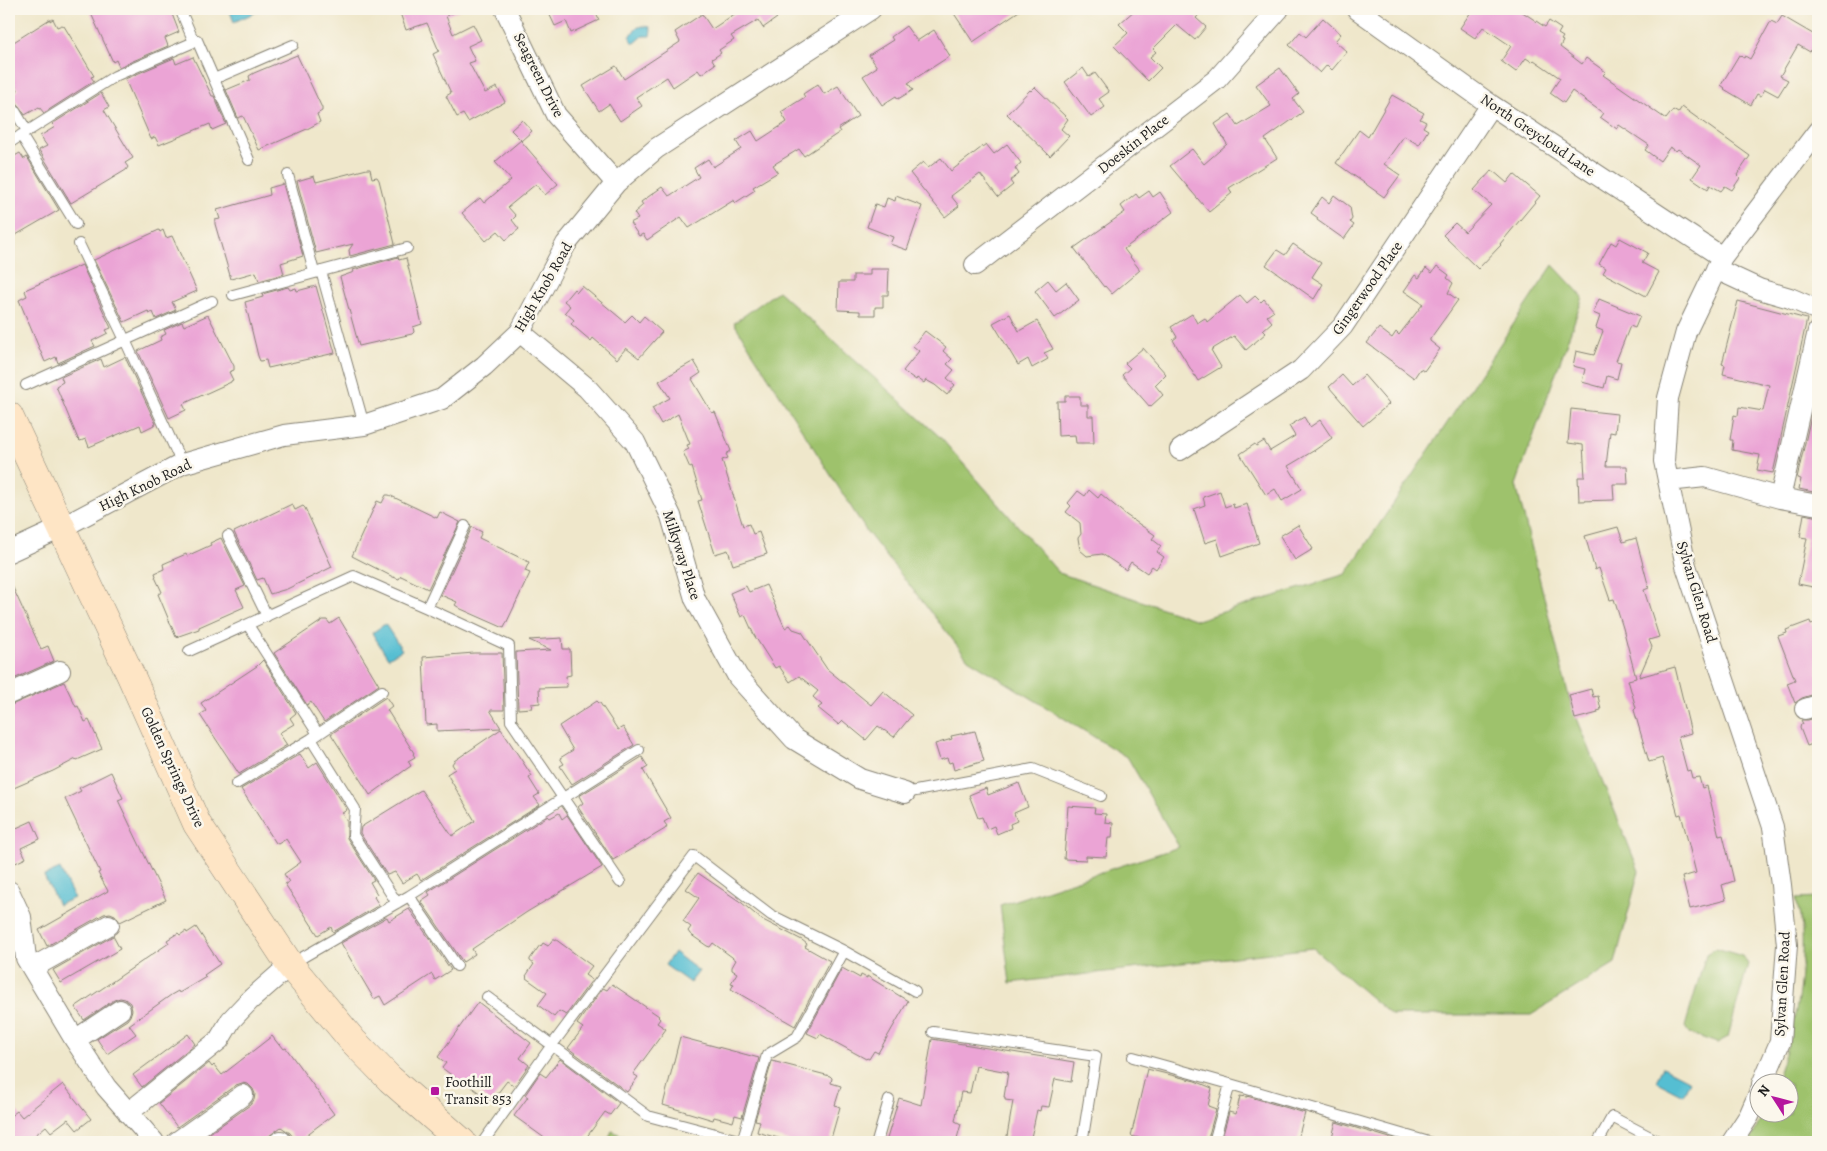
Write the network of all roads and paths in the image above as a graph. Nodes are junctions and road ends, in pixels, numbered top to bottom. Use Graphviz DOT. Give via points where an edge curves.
graph roads {
  1 [pos="180,9"];
  2 [pos="505,9"];
  3 [pos="871,9"];
  4 [pos="1279,9"];
  5 [pos="1357,9"];
  6 [pos="194,42"];
  7 [pos="293,45"];
  8 [pos="214,79"];
  9 [pos="9,102"];
  10 [pos="1491,105"];
  11 [pos="1818,131"];
  12 [pos="24,133"];
  13 [pos="9,143"];
  14 [pos="249,160"];
  15 [pos="288,175"];
  16 [pos="616,184"];
  17 [pos="76,224"];
  18 [pos="79,244"];
  19 [pos="407,248"];
  20 [pos="1719,263"];
  21 [pos="975,266"];
  22 [pos="318,272"];
  23 [pos="233,295"];
  24 [pos="212,301"];
  25 [pos="1818,310"];
  26 [pos="1818,331"];
  27 [pos="520,332"];
  28 [pos="125,340"];
  29 [pos="26,386"];
  30 [pos="9,416"];
  31 [pos="364,425"];
  32 [pos="1180,450"];
  33 [pos="182,464"];
  34 [pos="1668,481"];
  35 [pos="1780,498"];
  36 [pos="1818,505"];
  37 [pos="465,526"];
  38 [pos="61,528"];
  39 [pos="228,536"];
  40 [pos="9,552"];
  41 [pos="427,608"];
  42 [pos="267,616"];
  43 [pos="248,625"];
  44 [pos="189,650"];
  45 [pos="60,670"];
  46 [pos="382,690"];
  47 [pos="9,694"];
  48 [pos="314,737"];
  49 [pos="639,750"];
  50 [pos="236,784"];
  51 [pos="904,793"];
  52 [pos="1102,796"];
  53 [pos="563,798"];
  54 [pos="620,882"];
  55 [pos="9,891"];
  56 [pos="409,896"];
  57 [pos="397,903"];
  58 [pos="109,925"];
  59 [pos="844,951"];
  60 [pos="290,965"];
  61 [pos="457,966"];
  62 [pos="32,968"];
  63 [pos="915,991"];
  64 [pos="487,997"];
  65 [pos="120,1010"];
  66 [pos="933,1032"];
  67 [pos="76,1040"];
  68 [pos="552,1045"];
  69 [pos="1133,1057"];
  70 [pos="1766,1074"];
  71 [pos="1230,1084"];
  72 [pos="243,1094"];
  73 [pos="889,1100"];
  74 [pos="128,1112"];
  75 [pos="1750,1114"];
  76 [pos="154,1142"];
  77 [pos="177,1142"];
  78 [pos="462,1142"];
  79 [pos="483,1142"];
  80 [pos="743,1142"];
  81 [pos="877,1142"];
  82 [pos="1079,1142"];
  83 [pos="1214,1142"];
  84 [pos="1424,1142"];
  85 [pos="1598,1142"];
  86 [pos="1660,1142"];
  87 [pos="1732,1142"];
  1 -- 6 [label="lane"];
  2 -- 16 [label="street, Seagreen Drive" via="556,115"];
  3 -- 16 [label="street, High Knob Road" via="657,148"];
  4 -- 21 [label="street, Doeskin Place" via="1217,79"];
  5 -- 10 [label="street, North Greycloud Lane"];
  6 -- 8 [label="lane" via="197,40"];
  6 -- 12 [label="lane" via="115,76"];
  7 -- 8 [label="lane"];
  8 -- 14 [label="lane"];
  9 -- 12 [label="lane"];
  10 -- 20 [label="street, North Greycloud Lane"];
  10 -- 32 [label="street, Gingerwood Place" via="1344,326 1301,370"];
  11 -- 20 [label="street, Sylvan Glen Road"];
  12 -- 13 [label="lane"];
  12 -- 17 [label="lane"];
  15 -- 22 [label="lane"];
  16 -- 27 [label="street, High Knob Road" via="566,244"];
  18 -- 28 [label="lane"];
  19 -- 22 [label="lane"];
  20 -- 25 [label="street, North Greycloud Lane" via="1759,289"];
  20 -- 34 [label="street, Sylvan Glen Road" via="1686,332 1668,398 1664,461"];
  22 -- 23 [label="lane"];
  22 -- 31 [label="lane"];
  24 -- 28 [label="lane"];
  26 -- 35 [label="street"];
  27 -- 31 [label="street, High Knob Road" via="442,399"];
  27 -- 51 [label="street, Milkyway Place" via="587,388 635,442 671,516 695,599 738,677 794,739 860,779"];
  28 -- 29 [label="lane"];
  28 -- 33 [label="lane"];
  30 -- 38 [label="main road, Golden Springs Drive"];
  31 -- 33 [label="street, High Knob Road" via="284,435"];
  33 -- 38 [label="street, High Knob Road"];
  34 -- 35 [label="street" via="1705,477"];
  34 -- 70 [label="street, Sylvan Glen Road" via="1686,566 1773,827 1787,946 1780,1042"];
  35 -- 36 [label="street"];
  37 -- 41 [label="lane"];
  38 -- 40 [label="street, High Knob Road"];
  38 -- 60 [label="main road, Golden Springs Drive" via="197,824"];
  39 -- 42 [label="lane"];
  41 -- 42 [label="lane" via="354,576"];
  41 -- 53 [label="lane" via="508,646 511,722"];
  42 -- 43 [label="lane"];
  43 -- 44 [label="lane"];
  43 -- 48 [label="lane"];
  45 -- 47 [label="street"];
  46 -- 48 [label="lane"];
  48 -- 50 [label="lane"];
  48 -- 57 [label="lane" via="355,809 353,835"];
  49 -- 53 [label="lane"];
  51 -- 52 [label="lane" via="1033,769"];
  53 -- 54 [label="lane"];
  53 -- 56 [label="lane"];
  55 -- 62 [label="street" via="21,917 26,958"];
  56 -- 57 [label="lane"];
  56 -- 61 [label="lane"];
  57 -- 60 [label="lane"];
  58 -- 62 [label="street"];
  59 -- 63 [label="lane"];
  59 -- 68 [label="lane" via="771,914 694,856"];
  59 -- 80 [label="lane" via="797,1037 767,1055"];
  60 -- 74 [label="street" via="249,1001 218,1040"];
  60 -- 78 [label="main road, Golden Springs Drive" via="390,1080"];
  62 -- 67 [label="street"];
  64 -- 68 [label="lane"];
  65 -- 67 [label="street"];
  66 -- 82 [label="lane" via="1096,1056 1083,1137"];
  67 -- 74 [label="street" via="106,1087"];
  68 -- 79 [label="lane"];
  68 -- 80 [label="lane" via="648,1116"];
  69 -- 71 [label="lane"];
  71 -- 83 [label="lane"];
  71 -- 84 [label="lane"];
  72 -- 77 [label="street"];
  73 -- 81 [label="lane"];
  74 -- 76 [label="street"];
  75 -- 87 [label="street"];
  85 -- 86 [label="lane" via="1612,1116"];
}
